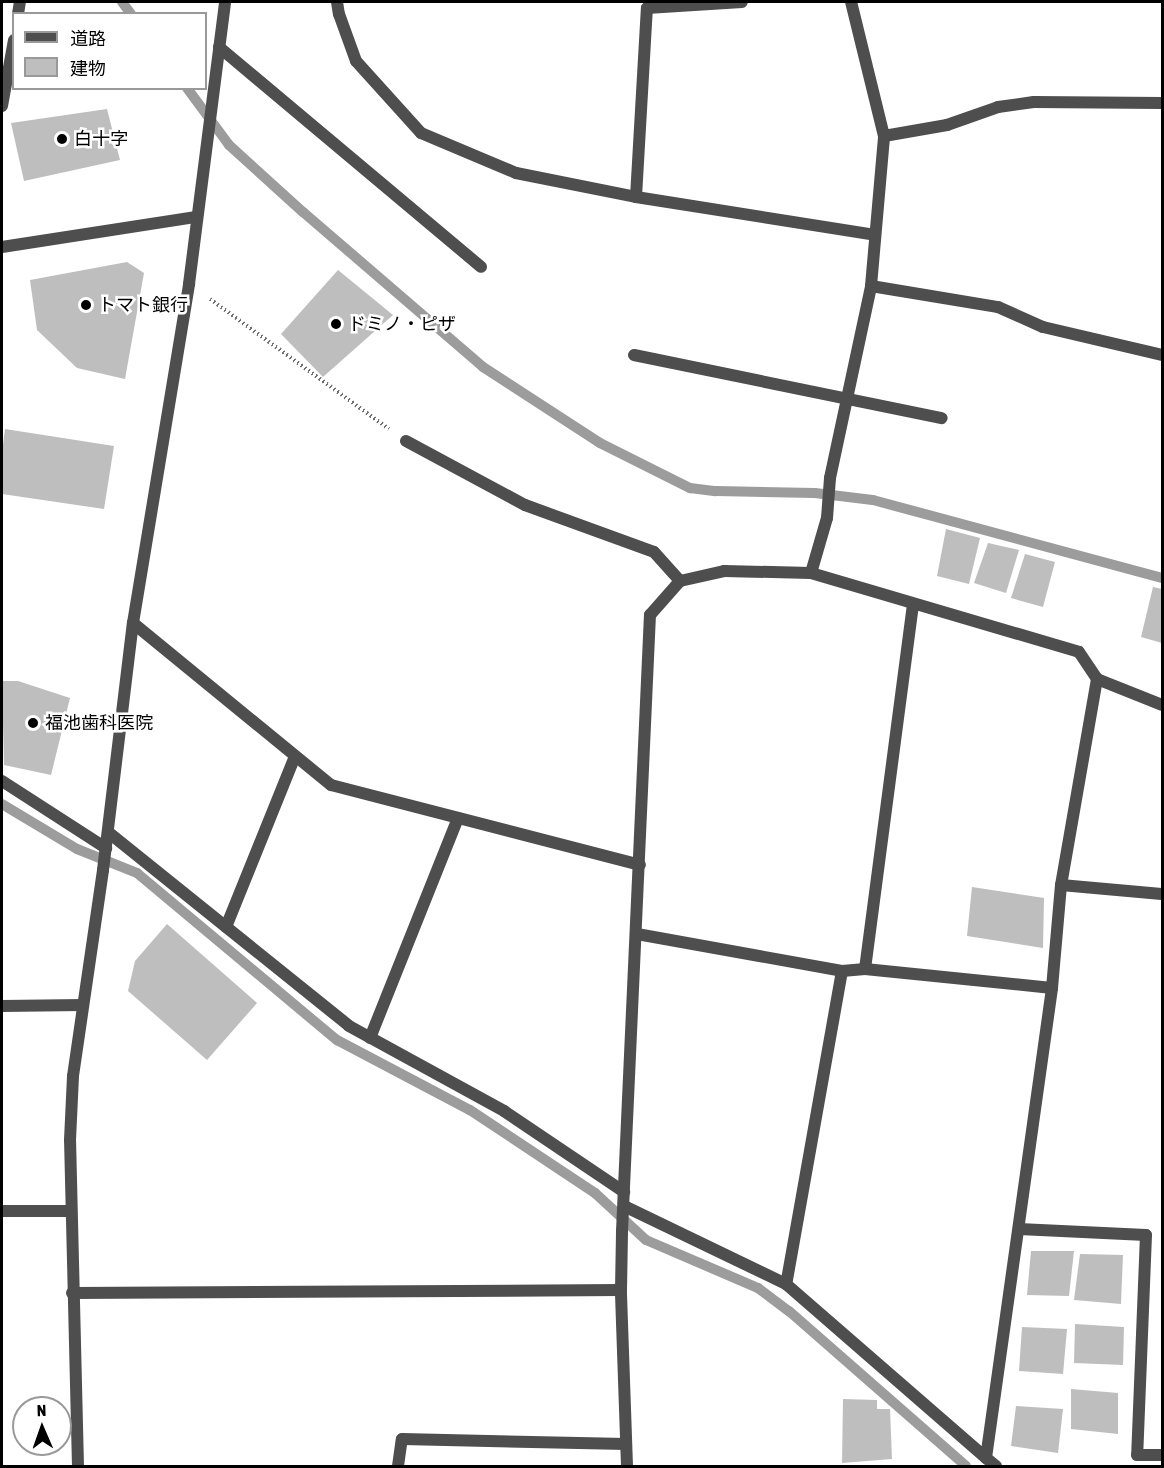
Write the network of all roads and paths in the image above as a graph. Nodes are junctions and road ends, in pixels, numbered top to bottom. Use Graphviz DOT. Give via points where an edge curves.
graph roads {
  1 [pos="225,2"];
  2 [pos="337,2"];
  3 [pos="742,2"];
  4 [pos="851,2"];
  5 [pos="219,47"];
  6 [pos="12,51"];
  7 [pos="1162,103"];
  8 [pos="2,106"];
  9 [pos="884,136"];
  10 [pos="636,197"];
  11 [pos="195,217"];
  12 [pos="876,235"];
  13 [pos="2,247"];
  14 [pos="481,267"];
  15 [pos="189,284"];
  16 [pos="871,286"];
  17 [pos="634,355"];
  18 [pos="1162,355"];
  19 [pos="848,400"];
  20 [pos="942,418"];
  21 [pos="406,441"];
  22 [pos="811,573"];
  23 [pos="680,581"];
  24 [pos="913,604"];
  25 [pos="133,623"];
  26 [pos="1097,679"];
  27 [pos="1162,705"];
  28 [pos="295,756"];
  29 [pos="2,781"];
  30 [pos="458,818"];
  31 [pos="108,832"];
  32 [pos="106,851"];
  33 [pos="640,865"];
  34 [pos="1061,885"];
  35 [pos="1162,894"];
  36 [pos="226,927"];
  37 [pos="637,934"];
  38 [pos="866,969"];
  39 [pos="842,970"];
  40 [pos="1052,988"];
  41 [pos="83,1005"];
  42 [pos="2,1006"];
  43 [pos="370,1038"];
  44 [pos="624,1192"];
  45 [pos="624,1210"];
  46 [pos="2,1211"];
  47 [pos="71,1211"];
  48 [pos="1019,1229"];
  49 [pos="786,1284"];
  50 [pos="621,1290"];
  51 [pos="72,1293"];
  52 [pos="626,1444"];
  53 [pos="1162,1455"];
  54 [pos="989,1464"];
  55 [pos="78,1467"];
  56 [pos="398,1467"];
  57 [pos="627,1467"];
  1 -- 5 [label="street"];
  2 -- 10 [label="street" via="357,61 421,133 516,173"];
  3 -- 10 [label="street" via="647,8"];
  4 -- 9 [label="street"];
  5 -- 11 [label="street"];
  5 -- 14 [label="street"];
  6 -- 8 [label="street"];
  7 -- 9 [label="street" via="1034,102 998,107 947,125"];
  9 -- 12 [label="street"];
  10 -- 12 [label="street"];
  11 -- 13 [label="street"];
  11 -- 15 [label="street"];
  12 -- 16 [label="street"];
  15 -- 21 [label="path"];
  15 -- 25 [label="street"];
  16 -- 18 [label="street" via="998,307 1043,327"];
  16 -- 19 [label="street"];
  17 -- 19 [label="street"];
  19 -- 20 [label="street"];
  19 -- 22 [label="street" via="829,485 827,518"];
  21 -- 23 [label="street" via="525,505 654,552"];
  22 -- 23 [label="street" via="724,571"];
  22 -- 24 [label="street"];
  23 -- 33 [label="street" via="650,615"];
  24 -- 26 [label="street" via="1079,652"];
  24 -- 38 [label="street"];
  25 -- 28 [label="street"];
  25 -- 31 [label="street"];
  26 -- 27 [label="street"];
  26 -- 34 [label="street"];
  28 -- 30 [label="street" via="331,785"];
  28 -- 36 [label="street"];
  29 -- 32 [label="street"];
  30 -- 33 [label="street"];
  30 -- 43 [label="street"];
  31 -- 32 [label="street"];
  31 -- 36 [label="street"];
  32 -- 41 [label="street"];
  33 -- 37 [label="street"];
  34 -- 35 [label="street"];
  34 -- 40 [label="street"];
  36 -- 43 [label="street" via="349,1026"];
  37 -- 39 [label="street"];
  37 -- 44 [label="street"];
  38 -- 39 [label="street"];
  38 -- 40 [label="street"];
  39 -- 49 [label="street"];
  40 -- 48 [label="street"];
  41 -- 42 [label="street"];
  41 -- 47 [label="street" via="73,1076"];
  43 -- 44 [label="street" via="504,1111"];
  44 -- 45 [label="street"];
  45 -- 49 [label="street"];
  45 -- 50 [label="street"];
  46 -- 47 [label="street"];
  47 -- 51 [label="street"];
  48 -- 53 [label="street" via="1146,1235 1137,1455"];
  48 -- 54 [label="street"];
  49 -- 54 [label="street"];
  50 -- 51 [label="street"];
  50 -- 52 [label="street"];
  51 -- 55 [label="street"];
  52 -- 56 [label="street" via="402,1439"];
  52 -- 57 [label="street"];
}
